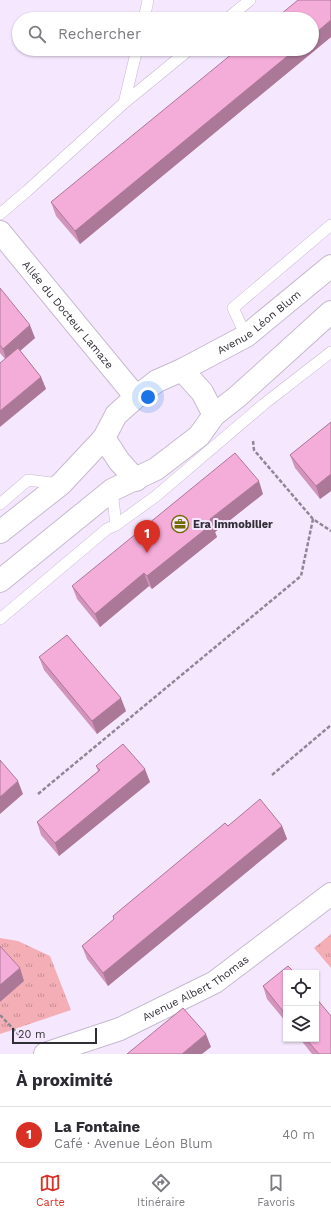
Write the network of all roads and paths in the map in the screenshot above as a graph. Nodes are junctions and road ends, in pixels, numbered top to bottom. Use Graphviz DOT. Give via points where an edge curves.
graph roads {
  1 [pos="148,0"];
  2 [pos="250,0"];
  3 [pos="145,12"];
  4 [pos="235,12"];
  5 [pos="135,56"];
  6 [pos="181,56"];
  7 [pos="124,103"];
  8 [pos="0,214"];
  9 [pos="331,225"];
  10 [pos="0,232"];
  11 [pos="331,266"];
  12 [pos="331,312"];
  13 [pos="246,336"];
  14 [pos="331,352"];
  15 [pos="182,370"];
  16 [pos="136,397"];
  17 [pos="251,414"];
  18 [pos="214,415"];
  19 [pos="104,438"];
  20 [pos="136,480"];
  21 [pos="61,484"];
  22 [pos="112,490"];
  23 [pos="0,504"];
  24 [pos="313,520"];
  25 [pos="116,525"];
  26 [pos="331,531"];
  27 [pos="0,532"];
  28 [pos="0,581"];
  29 [pos="0,619"];
  30 [pos="331,725"];
  31 [pos="272,775"];
  32 [pos="38,794"];
  33 [pos="331,894"];
  34 [pos="0,1015"];
  35 [pos="19,1035"];
  36 [pos="45,1054"];
  1 -- 3 [label="lane"];
  2 -- 4 [label="lane"];
  5 -- 7 [label="lane"];
  6 -- 7 [label="lane"];
  7 -- 8 [label="lane"];
  9 -- 13 [label="lane" via="234,308"];
  10 -- 16 [label="main road, Allée du Docteur Lamaze"];
  11 -- 13 [label="main road, Avenue Léon Blum"];
  12 -- 18 [label="main road"];
  13 -- 15 [label="main road, Avenue Léon Blum"];
  14 -- 17 [label="lane"];
  15 -- 16 [label="main road, Avenue Léon Blum" via="157,380"];
  15 -- 18 [label="main road" via="202,392"];
  16 -- 19 [label="main road, Avenue Léon Blum" via="116,415"];
  17 -- 24 [label="path" via="254,450"];
  17 -- 25 [label="lane" via="156,496"];
  18 -- 20 [label="main road" via="198,436 156,469"];
  19 -- 20 [label="main road"];
  19 -- 21 [label="main road, Avenue Léon Blum"];
  20 -- 22 [label="main road"];
  21 -- 23 [label="lane" via="28,480"];
  21 -- 27 [label="main road, Avenue Léon Blum"];
  22 -- 25 [label="lane"];
  22 -- 28 [label="main road"];
  24 -- 26 [label="path"];
  24 -- 32 [label="path" via="301,576"];
  25 -- 29 [label="lane" via="107,529"];
  30 -- 31 [label="path"];
  33 -- 36 [label="main road, Avenue Albert Thomas" via="214,982 120,1029"];
  34 -- 35 [label="path"];
}
